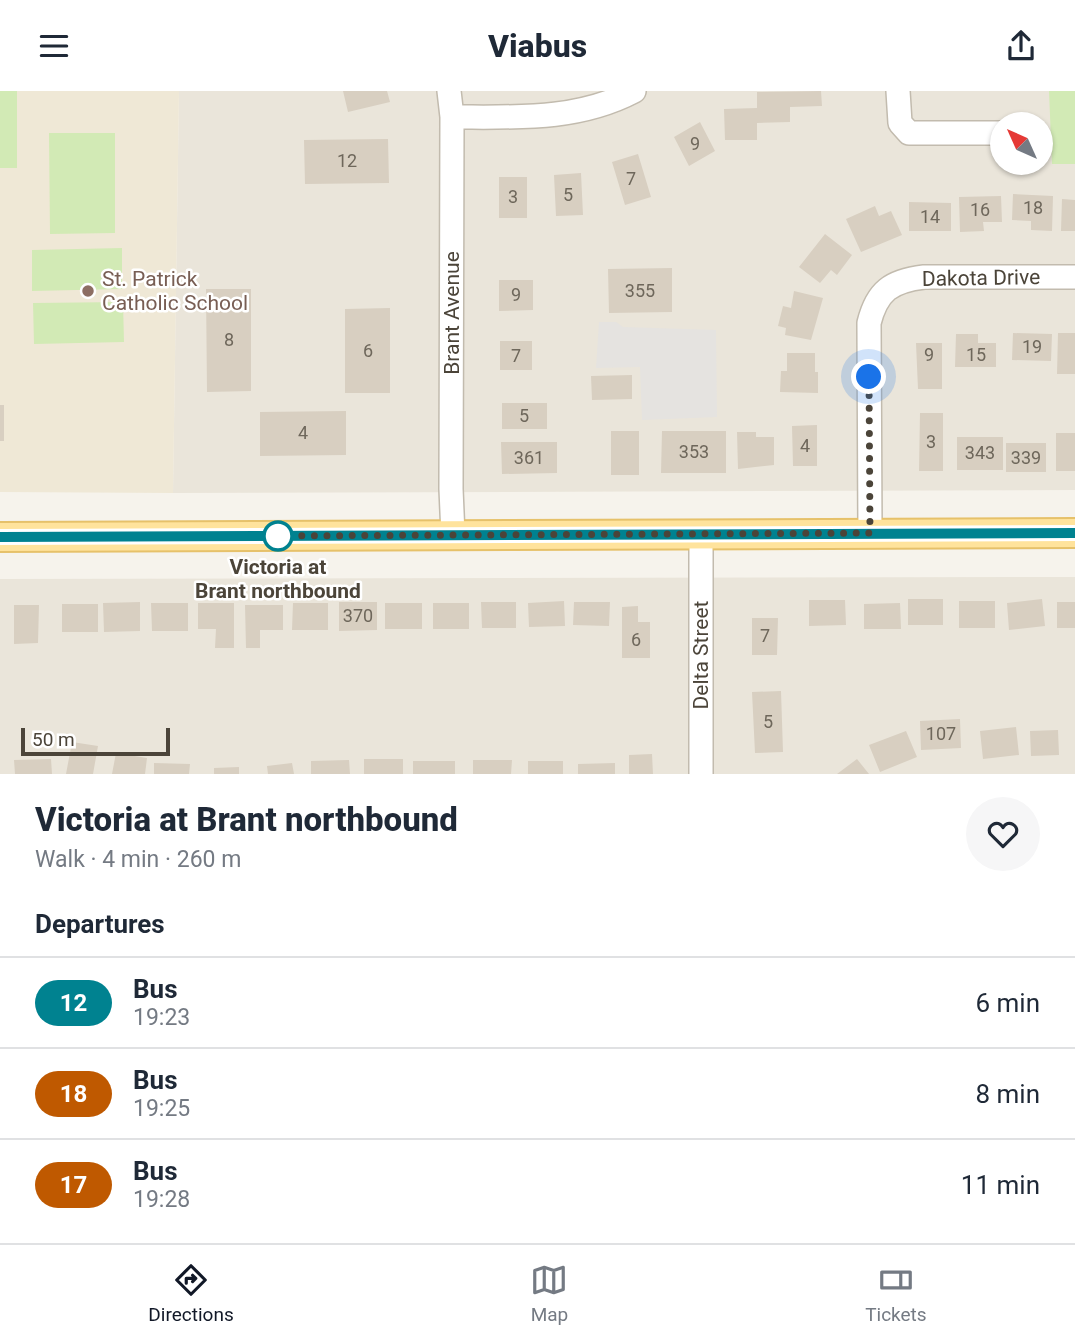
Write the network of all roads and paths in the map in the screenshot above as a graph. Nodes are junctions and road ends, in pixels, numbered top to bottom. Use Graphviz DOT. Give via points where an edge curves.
graph roads {
  1 [pos="449,91"];
  2 [pos="634,91"];
  3 [pos="898,91"];
  4 [pos="452,117"];
  5 [pos="990,133"];
  6 [pos="1075,277"];
  7 [pos="870,533"];
  8 [pos="1075,533"];
  9 [pos="453,535"];
  10 [pos="701,535"];
  11 [pos="0,537"];
  12 [pos="701,774"];
  1 -- 4 [label="street, Brant Avenue"];
  2 -- 4 [label="street" via="571,113"];
  3 -- 5 [label="street" via="900,124 909,133"];
  4 -- 9 [label="street, Brant Avenue"];
  6 -- 7 [label="street, Dakota Drive" via="924,277 902,280 885,291 874,305 869,323"];
  7 -- 8 [label="main road"];
  7 -- 10 [label="main road"];
  9 -- 10 [label="main road"];
  9 -- 11 [label="main road"];
  10 -- 12 [label="street, Delta Street"];
}
